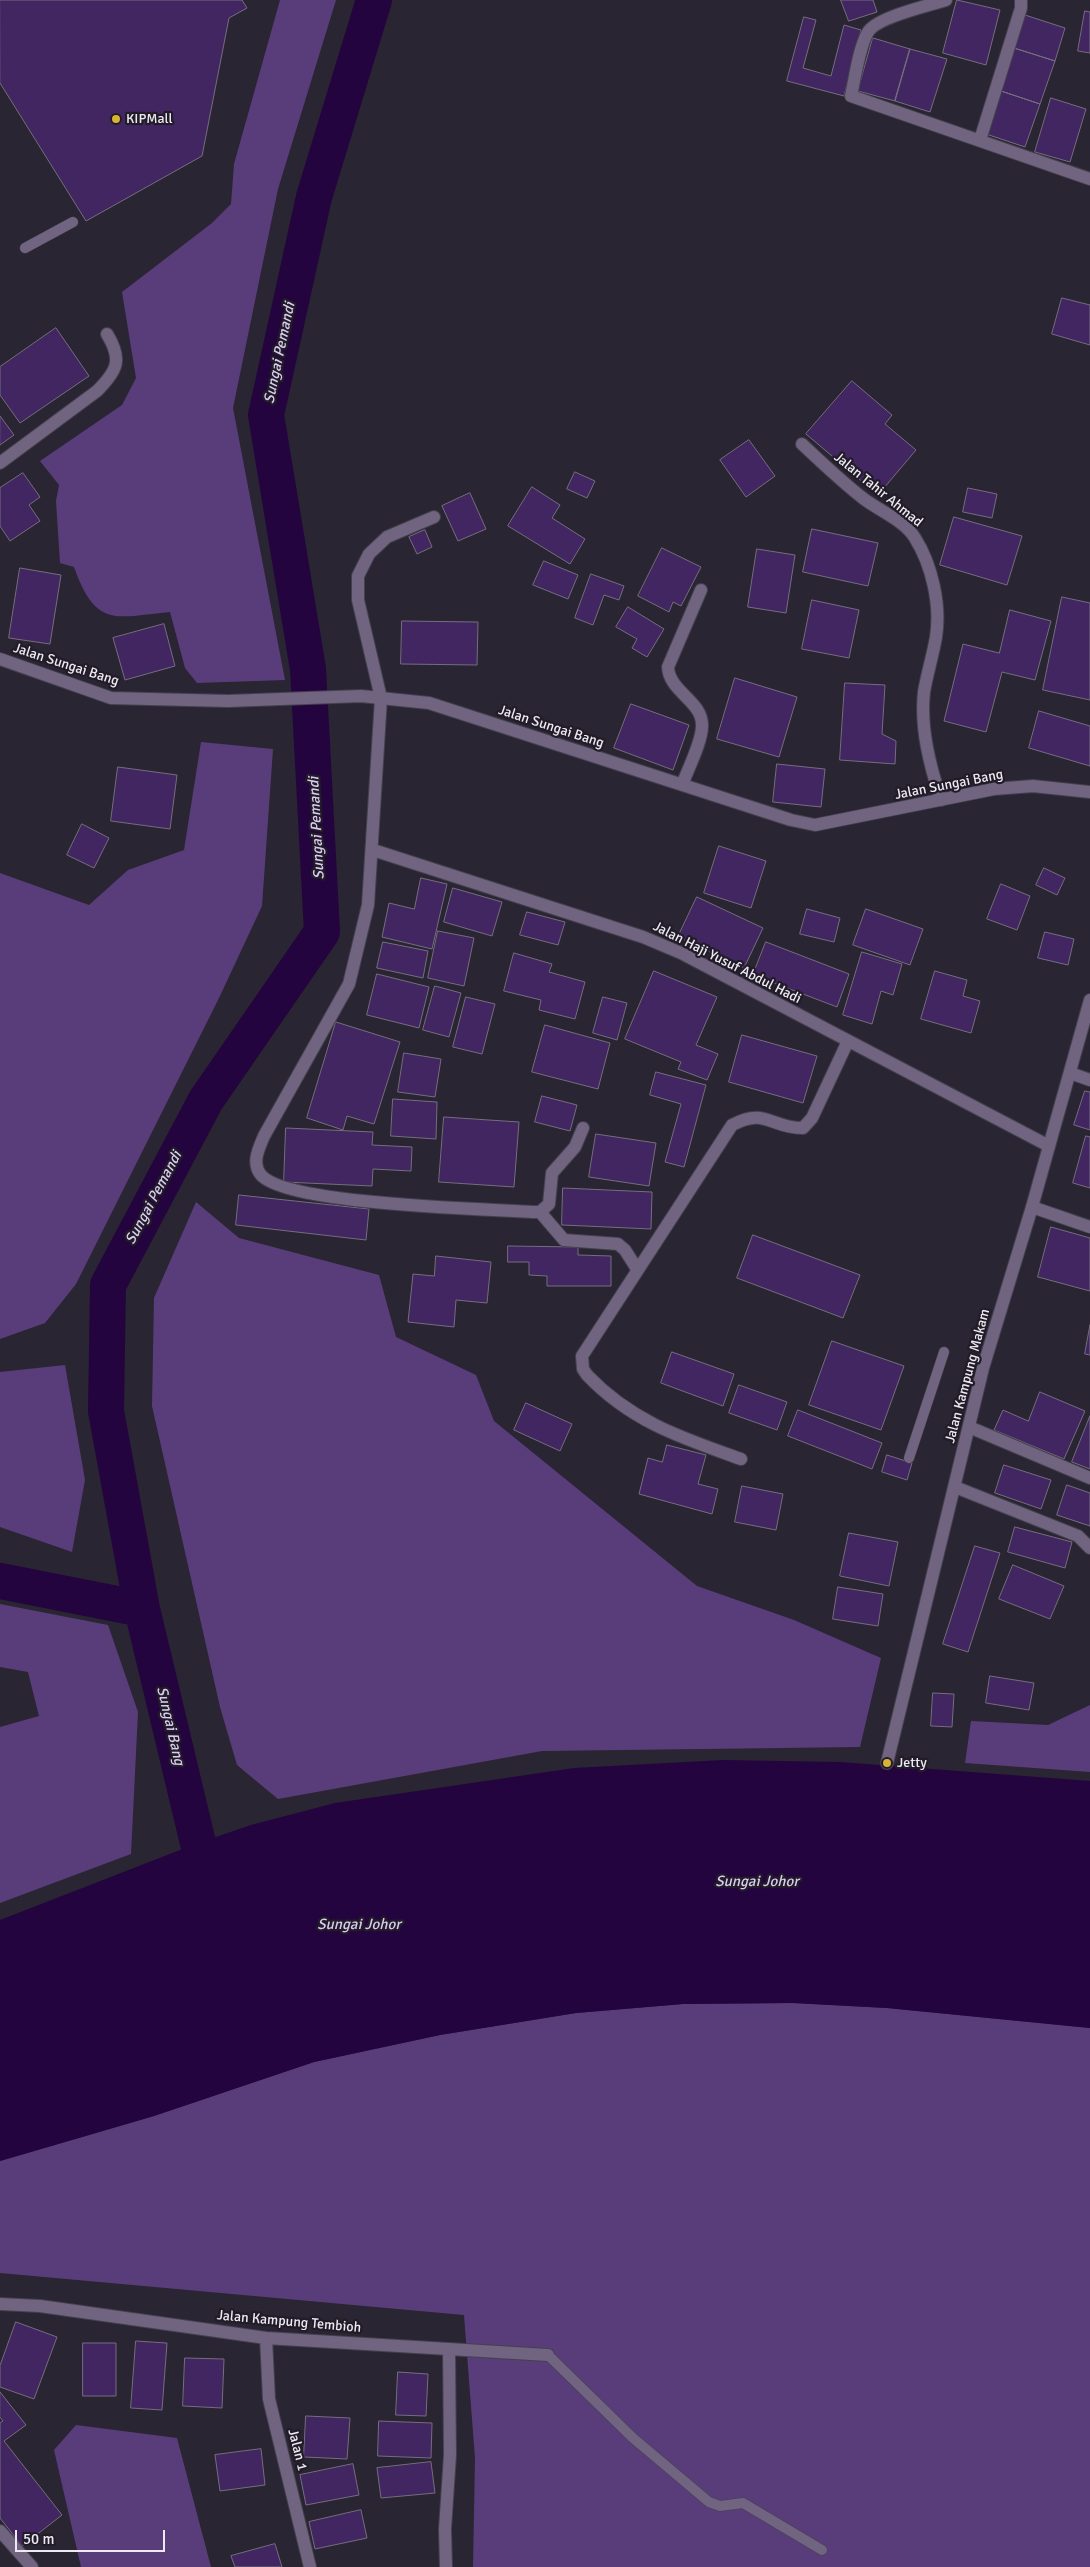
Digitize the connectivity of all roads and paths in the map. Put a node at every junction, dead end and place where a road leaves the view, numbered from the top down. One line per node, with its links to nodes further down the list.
1 (946, 0): 3 (street)
2 (1021, 0): 3 (street)
3 (980, 140): 4 (street)
4 (1090, 179)
5 (73, 222): 6 (lane)
6 (25, 248)
7 (107, 334): 9 (street)
8 (802, 444): 16 (street, Jalan Tahir Ahmad)
9 (0, 462)
10 (434, 517): 13 (street)
11 (701, 590): 14 (street)
12 (0, 659): 13 (street, Jalan Sungai Bang)
13 (381, 698): 14 (street, Jalan Sungai Bang); 17 (street)
14 (682, 785): 16 (street, Jalan Sungai Bang)
15 (1090, 792): 16 (street, Jalan Sungai Bang)
16 (941, 800)
17 (373, 850): 19 (street, Jalan Haji Yusuf Abdul Hadi); 25 (street)
18 (1090, 1000): 20 (street, Jalan Kampung Makam)
19 (848, 1041): 23 (street, Jalan Haji Yusuf Abdul Hadi); 27 (street)
20 (1070, 1073): 21 (street); 23 (street, Jalan Kampung Makam)
21 (1090, 1080)
22 (583, 1128): 25 (street)
23 (1049, 1146): 24 (street, Jalan Kampung Makam)
24 (1032, 1207): 26 (street); 29 (street, Jalan Kampung Makam)
25 (540, 1212): 27 (street)
26 (1090, 1227)
27 (637, 1269): 31 (street)
28 (944, 1352): 30 (lane)
29 (970, 1427): 32 (street); 33 (street, Jalan Kampung Makam)
30 (909, 1458)
31 (741, 1459)
32 (1090, 1478)
33 (956, 1487): 34 (street); 35 (street, Jalan Kampung Makam)
34 (1090, 1548)
35 (887, 1763)
36 (0, 2304): 37 (street, Jalan Kampung Tembioh)
37 (266, 2338): 38 (street, Jalan Kampung Tembioh); 43 (street, Jalan 1)
38 (449, 2349): 39 (street, Jalan Kampung Tembioh); 44 (street)
39 (548, 2354): 41 (lane)
40 (0, 2531): 42 (street)
41 (822, 2550)
42 (32, 2567)
43 (310, 2567)
44 (446, 2567)

